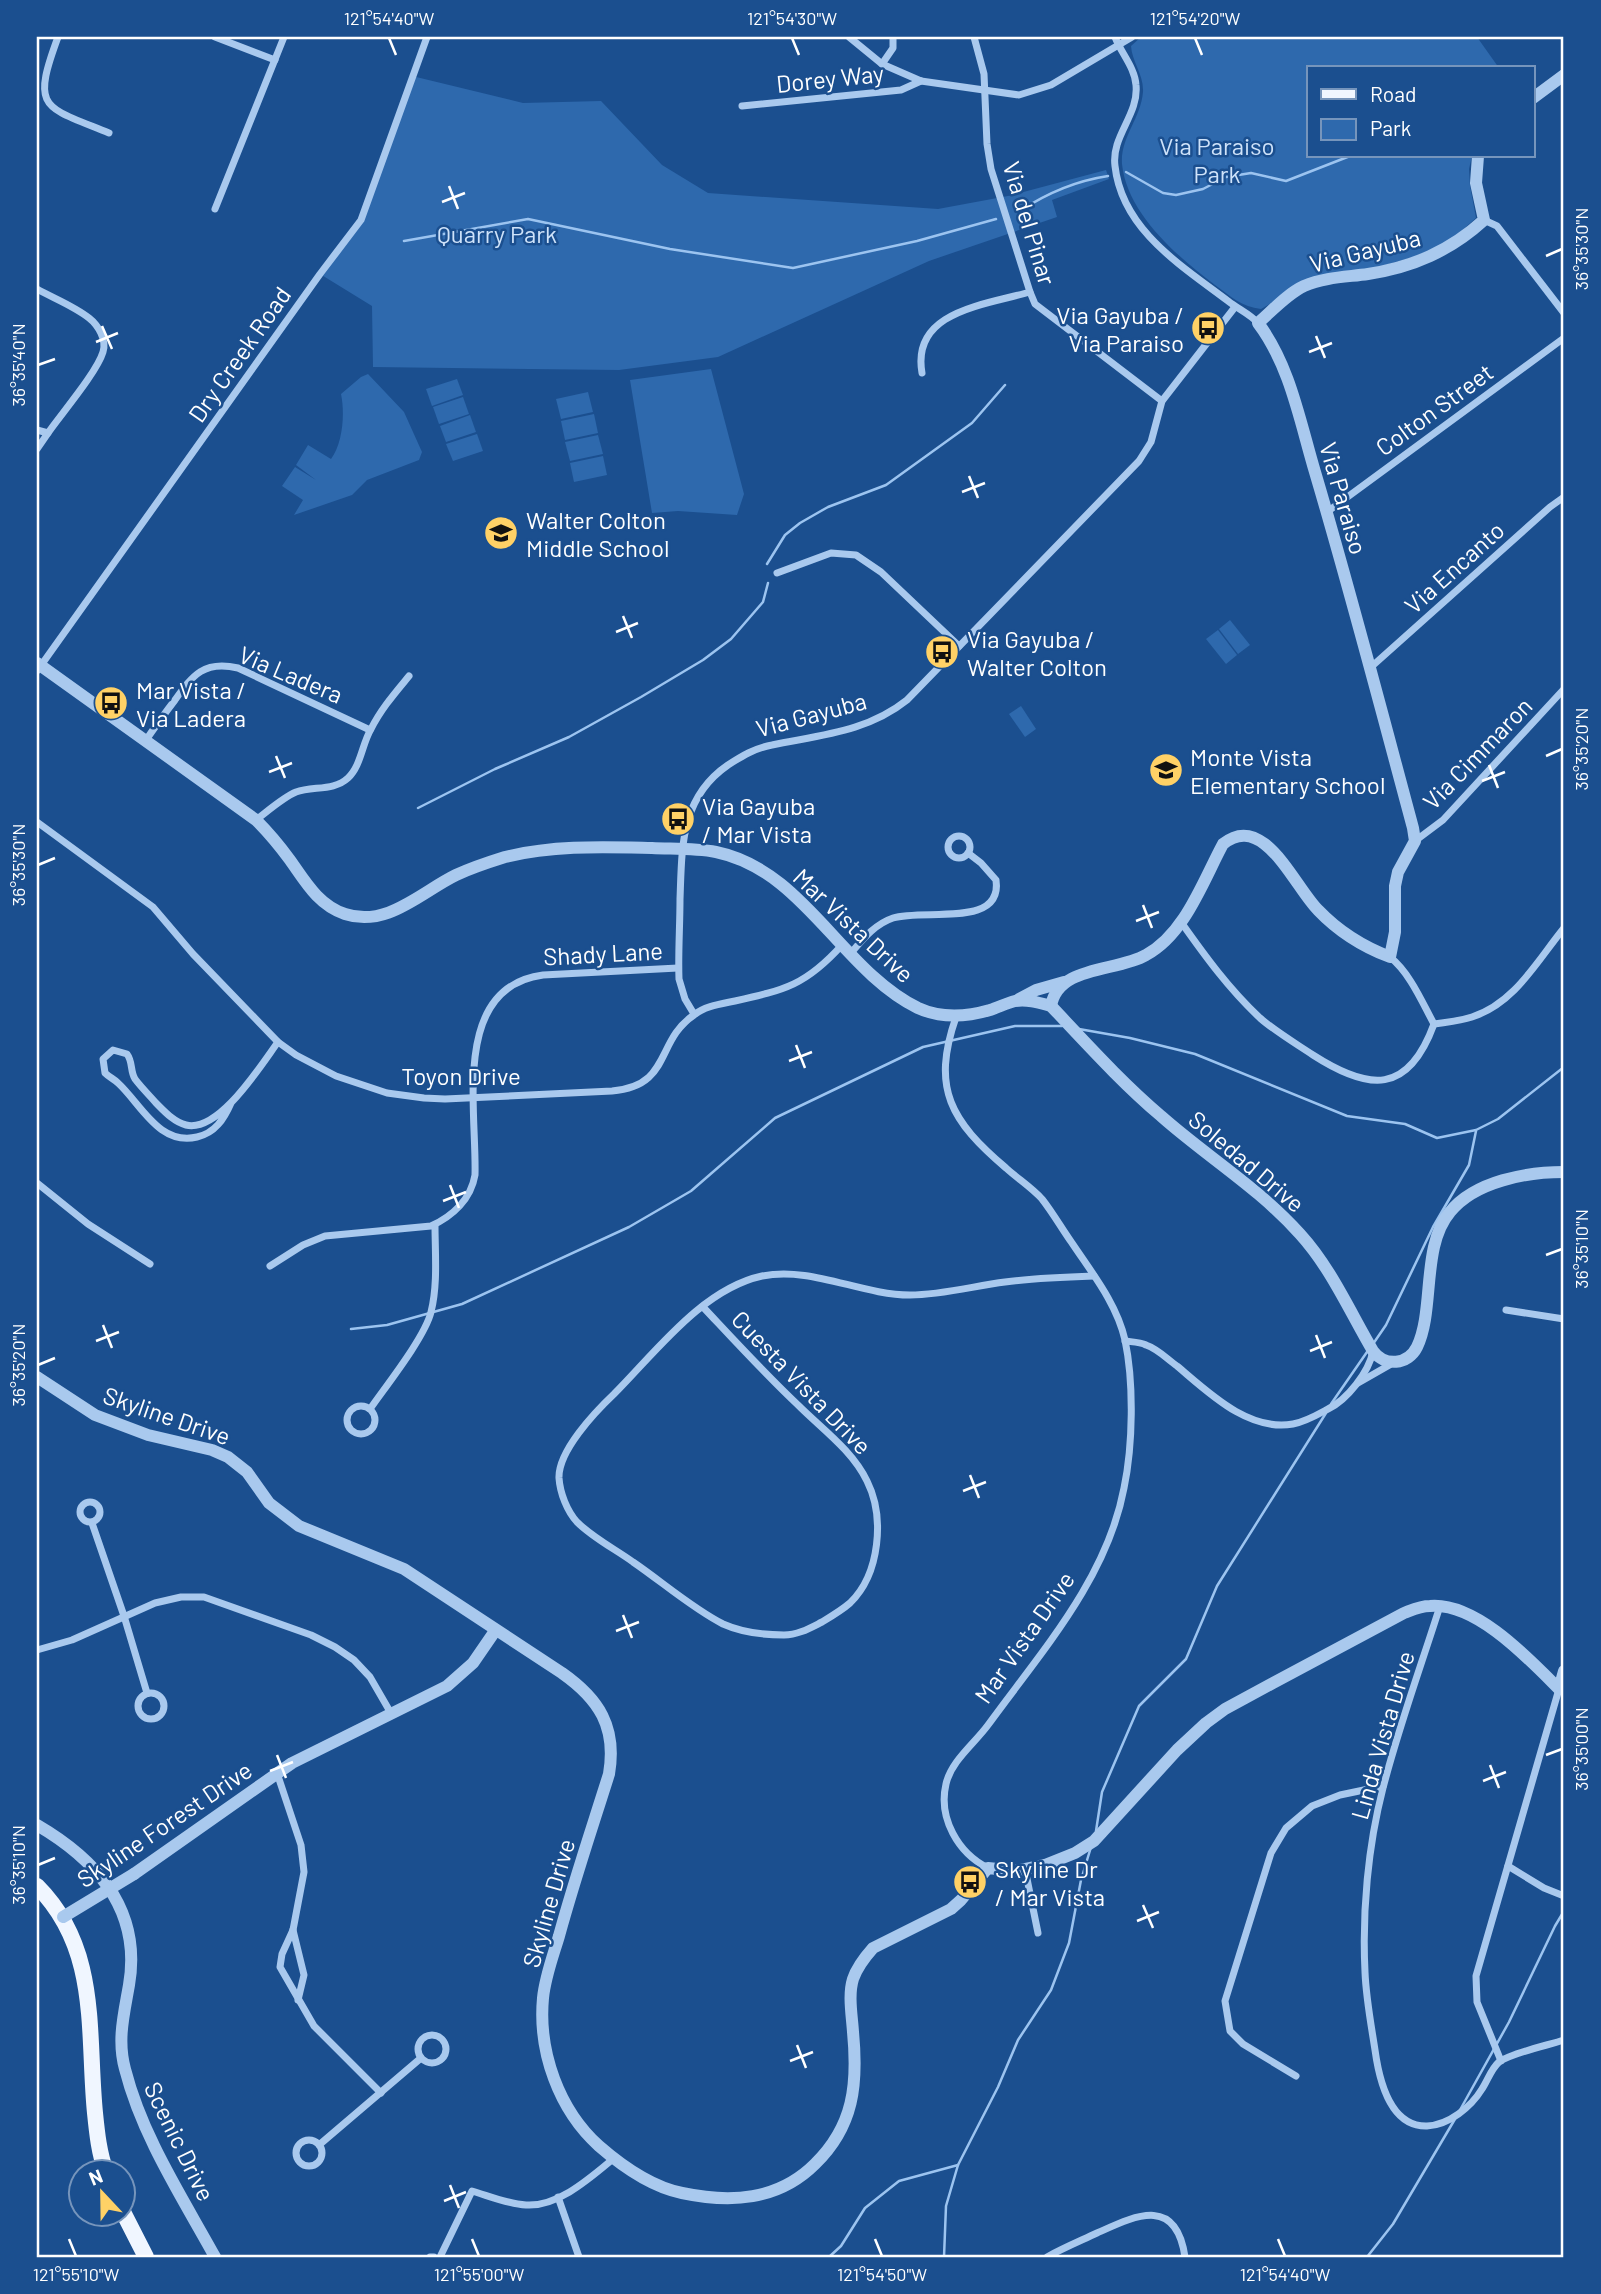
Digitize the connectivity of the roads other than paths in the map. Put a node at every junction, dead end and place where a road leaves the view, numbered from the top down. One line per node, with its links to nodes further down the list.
1 (58, 37): 18 (street)
2 (215, 37): 11 (street)
3 (285, 37): 11 (street)
4 (427, 37): 37 (street, Dry Creek Road)
5 (849, 37): 12 (street)
6 (893, 37): 12 (street)
7 (974, 37): 15 (street, Via del Pinar)
8 (1115, 37): 10 (street, Via Paraiso)
9 (1132, 37): 10 (street)
10 (1118, 46): 15 (street); 24 (street, Via Paraiso)
11 (275, 60): 20 (street)
12 (882, 64): 14 (street)
13 (1564, 75): 16 (street)
14 (921, 81): 15 (street); 17 (street, Dorey Way)
15 (984, 92): 23 (street, Via del Pinar)
16 (1534, 97)
17 (742, 106)
18 (108, 134)
19 (1478, 158): 21 (street)
20 (215, 209)
21 (1484, 220): 25 (street); 26 (street, Via Gayuba)
22 (37, 289): 31 (street)
23 (1030, 292): 28 (street); 29 (street, Via del Pinar)
24 (1235, 307): 26 (street, Via Paraiso); 29 (street, Via Gayuba)
25 (1564, 313)
26 (1258, 323): 34 (street, Via Paraiso)
27 (1564, 338): 34 (street, Colton Street)
28 (922, 373)
29 (1162, 401): 36 (street, Via Gayuba)
30 (37, 430): 31 (street)
31 (48, 433): 32 (street)
32 (37, 449)
33 (1564, 497): 38 (street, Via Encanto)
34 (1327, 512): 38 (street, Via Paraiso)
35 (777, 573): 36 (street)
36 (958, 646): 46 (street, Via Gayuba)
37 (38, 666): 42 (street, Mar Vista Drive)
38 (1370, 668): 45 (street, Via Paraiso)
39 (410, 676): 41 (street)
40 (1564, 689): 45 (street, Via Cimmaron)
41 (370, 730): 42 (street, Via Ladera); 43 (street)
42 (146, 740): 43 (street, Mar Vista Drive)
43 (256, 820): 46 (street, Mar Vista Drive)
44 (37, 821): 59 (street, Toyon Drive)
45 (1415, 841): 51 (street)
46 (682, 849): 50 (street, Mar Vista Drive); 52 (street, Via Gayuba)
47 (968, 853): 50 (street)
48 (1181, 922): 51 (street); 53 (street); 58 (street)
49 (1564, 928): 58 (street)
50 (847, 948): 56 (street); 57 (street, Mar Vista Drive)
51 (1390, 957): 58 (street)
52 (678, 968): 56 (street, Via Gayuba); 60 (street, Shady Lane)
53 (1068, 981): 54 (street); 55 (street)
54 (1015, 1001): 55 (street); 57 (street)
55 (1051, 1006): 72 (street, Soledad Drive)
56 (694, 1014): 60 (street, Toyon Drive)
57 (956, 1017): 67 (street, Mar Vista Drive)
58 (1434, 1024)
59 (278, 1042): 60 (street, Toyon Drive); 61 (street)
60 (474, 1098): 64 (street, Shady Lane)
61 (231, 1103): 61 (street)
62 (1564, 1172): 73 (street)
63 (37, 1184): 65 (street)
64 (435, 1225): 66 (street); 76 (street)
65 (150, 1264)
66 (270, 1266)
67 (1094, 1276): 68 (street, Cuesta Vista Drive); 71 (street, Mar Vista Drive)
68 (703, 1307): 68 (street, Cuesta Vista Drive)
69 (1506, 1310): 70 (street)
70 (1564, 1320)
71 (1125, 1341): 75 (street); 90 (street, Mar Vista Drive)
72 (1373, 1352): 73 (street); 75 (street)
73 (1395, 1362): 75 (street)
74 (37, 1377): 80 (street, Skyline Drive)
75 (1354, 1385)
76 (370, 1409): 76 (street)
77 (92, 1522): 79 (street)
78 (1440, 1606): 83 (street); 87 (street, Linda Vista Drive); 91 (street)
79 (124, 1616): 81 (street); 84 (street); 85 (street)
80 (495, 1631): 85 (street, Skyline Forest Drive); 105 (street, Skyline Drive)
81 (37, 1650)
82 (1564, 1671): 83 (street)
83 (1562, 1692): 89 (street)
84 (147, 1693)
85 (392, 1715): 86 (street, Skyline Forest Drive)
86 (277, 1773): 94 (street, Skyline Forest Drive, bridge); 95 (street)
87 (1383, 1786): 100 (street, Linda Vista Drive); 101 (street)
88 (37, 1825): 109 (street, Scenic Drive)
89 (1508, 1867): 93 (street); 100 (street)
90 (988, 1868): 91 (street); 105 (street, Skyline Drive)
91 (1026, 1869): 96 (street)
92 (37, 1886): 94 (main road)
93 (1564, 1896)
94 (63, 1917): 104 (main road)
95 (293, 1930): 97 (street); 97 (street)
96 (1038, 1933)
97 (298, 2001): 102 (street)
98 (1564, 2040): 100 (street)
99 (421, 2058): 102 (street)
100 (1501, 2061)
101 (1296, 2076)
102 (381, 2094): 103 (street)
103 (319, 2145)
104 (102, 2158)
105 (613, 2159): 106 (street)
106 (558, 2197): 110 (street); 111 (street)
107 (131, 2228): 108 (main road)
108 (146, 2257)
109 (215, 2257)
110 (440, 2257)
111 (579, 2257)
112 (1047, 2257): 113 (street)
113 (1185, 2257)

